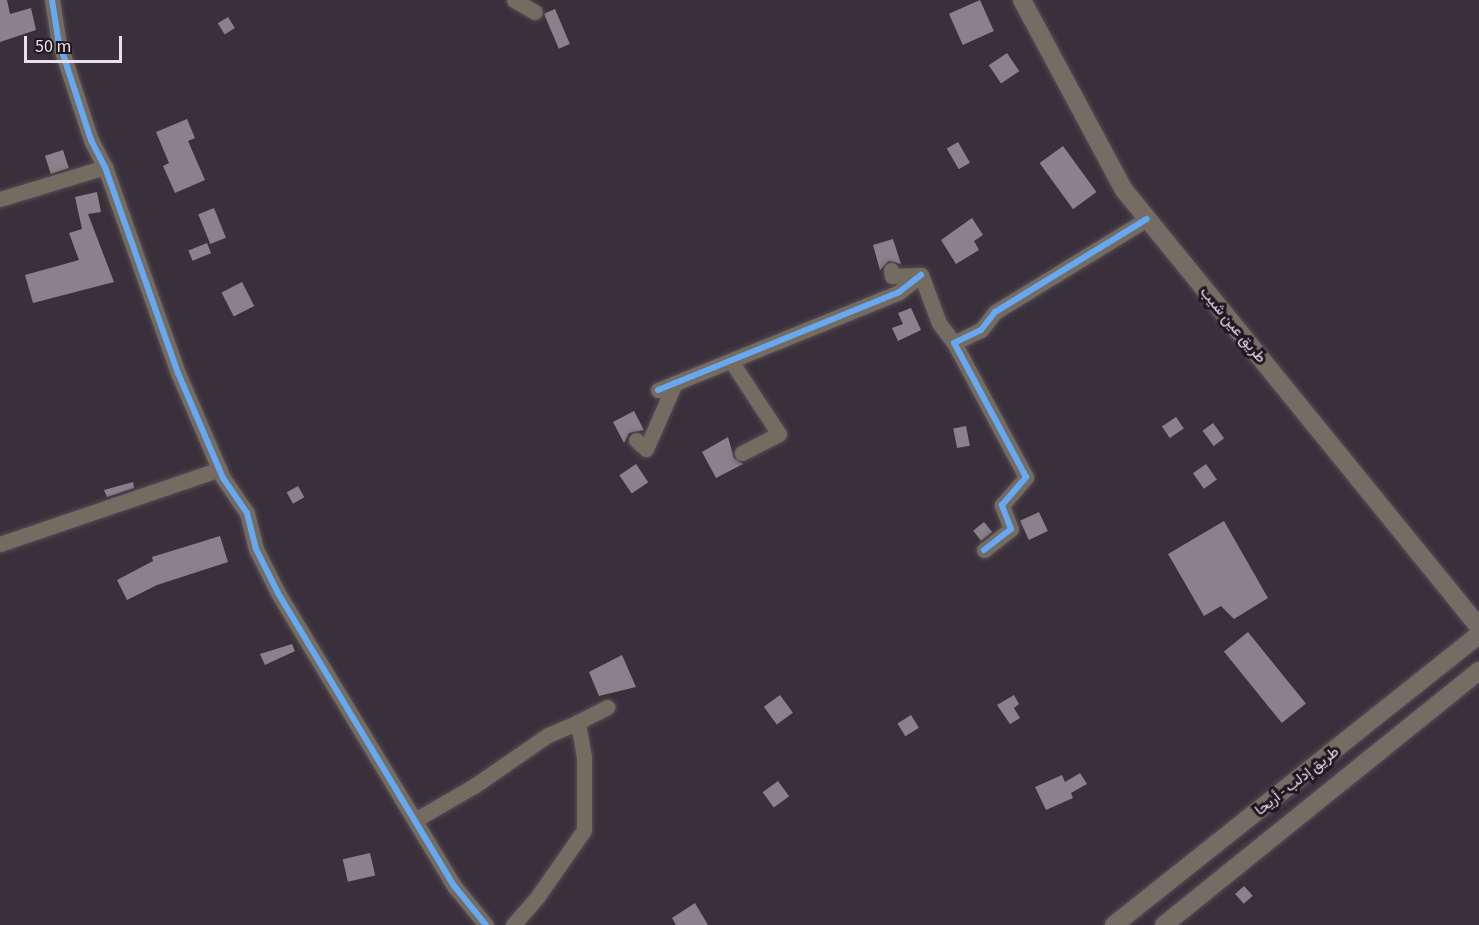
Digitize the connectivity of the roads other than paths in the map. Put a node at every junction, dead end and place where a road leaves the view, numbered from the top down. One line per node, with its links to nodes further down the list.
1 (52, 0): 5 (street)
2 (514, 0): 4 (street)
3 (1022, 0): 7 (main road, طريق عين شيب)
4 (535, 12)
5 (105, 167): 6 (street); 16 (street)
6 (0, 199)
7 (1147, 219): 10 (street); 19 (main road, طريق عين شيب)
8 (891, 270): 9 (street)
9 (921, 275): 10 (street); 11 (street)
10 (954, 343): 18 (street)
11 (731, 361): 12 (street); 15 (street)
12 (675, 383): 13 (street); 14 (street)
13 (658, 390)
14 (636, 440)
15 (742, 453)
16 (220, 469): 17 (street); 26 (street)
17 (0, 544)
18 (984, 550)
19 (1479, 627)
20 (1479, 635): 23 (main road, طريق إدلب - أريحا)
21 (1478, 673): 25 (main road, طريق إدلب - أريحا)
22 (607, 707): 24 (street)
23 (1384, 712): 25 (main road); 29 (main road, طريق إدلب - أريحا)
24 (578, 722): 26 (street); 28 (street)
25 (1399, 733): 30 (main road, طريق إدلب - أريحا)
26 (415, 820): 27 (street)
27 (486, 925)
28 (513, 925)
29 (1114, 925)
30 (1164, 925)

